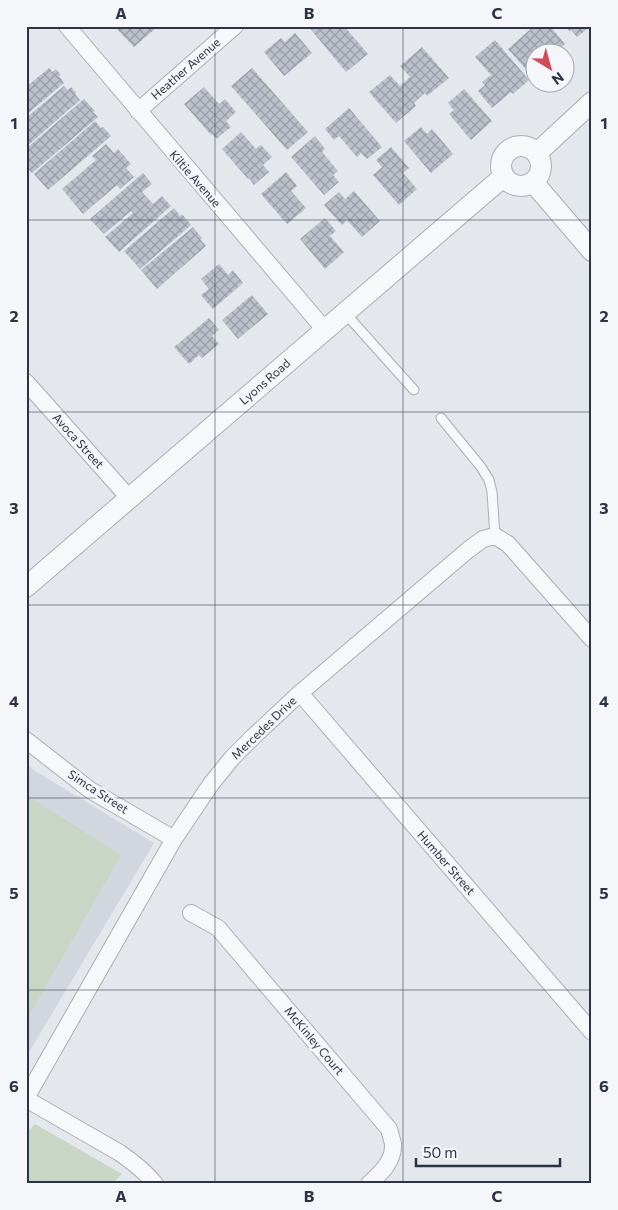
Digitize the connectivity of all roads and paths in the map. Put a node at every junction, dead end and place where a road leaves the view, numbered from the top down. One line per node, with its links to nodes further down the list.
1 (67, 26): 4 (street, Kiltie Avenue)
2 (235, 26): 4 (street, Heather Avenue)
3 (592, 102): 5 (street)
4 (138, 111): 10 (street, Kiltie Avenue)
5 (537, 153): 6 (street); 7 (street)
6 (503, 177): 7 (street); 9 (street, Lyons Road)
7 (533, 182): 8 (street)
8 (592, 251)
9 (345, 312): 10 (street, Lyons Road); 12 (lane)
10 (325, 330): 14 (street, Lyons Road)
11 (26, 382): 14 (street, Avoca Street)
12 (414, 390)
13 (440, 418): 15 (lane)
14 (130, 499): 16 (street, Lyons Road)
15 (495, 536): 17 (street); 18 (street, Mercedes Drive)
16 (26, 587)
17 (591, 637)
18 (300, 693): 20 (street, Mercedes Drive); 22 (street, Humber Street)
19 (26, 740): 20 (street, Simca Street)
20 (174, 839): 23 (street, Mercedes Drive)
21 (191, 913): 25 (street, McKinley Court)
22 (592, 1032)
23 (26, 1099): 24 (street)
24 (147, 1181)
25 (370, 1184)

